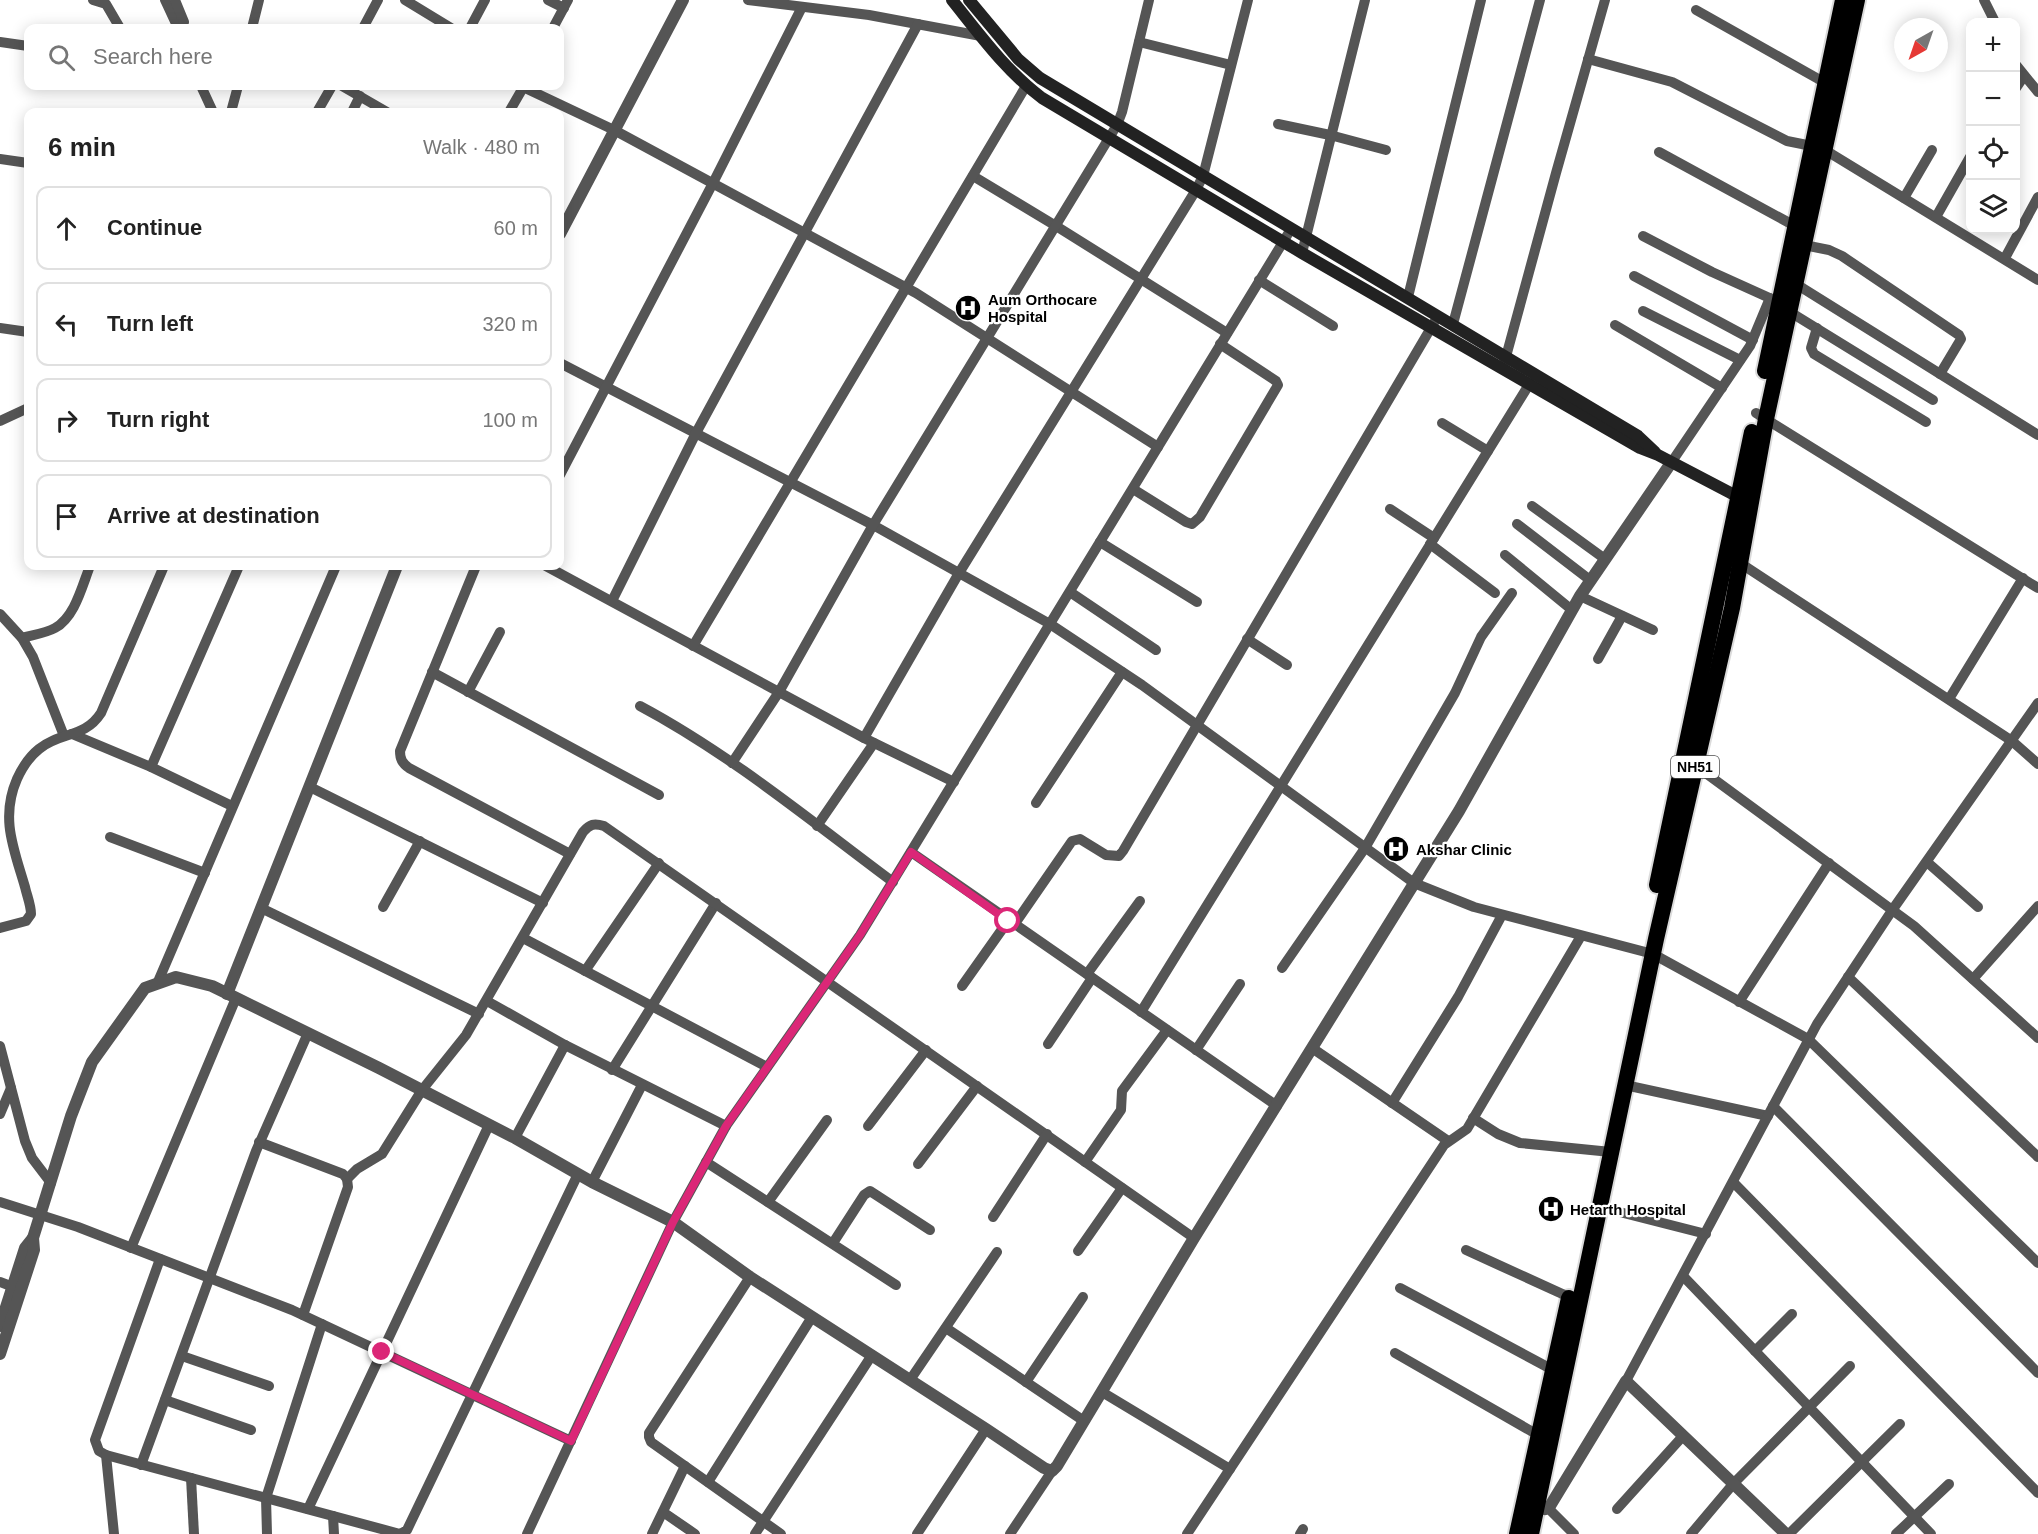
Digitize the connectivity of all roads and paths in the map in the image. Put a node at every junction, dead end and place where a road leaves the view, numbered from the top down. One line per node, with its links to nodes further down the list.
1 (93, 0): 27 (street)
2 (165, 0): 28 (street)
3 (175, 0): 29 (street)
4 (259, 0): 30 (street)
5 (378, 0): 31 (street)
6 (405, 0): 32 (street)
7 (485, 0): 33 (street)
8 (548, 0): 22 (street)
9 (683, 0): 63 (street)
10 (952, 0): 36 (main road)
11 (969, 0): 62 (main road)
12 (1149, 0): 38 (street)
13 (1248, 0): 41 (street)
14 (1365, 0): 64 (street)
15 (1481, 0): 97 (street)
16 (1540, 0): 101 (street)
17 (1605, 0): 40 (street)
18 (1843, 0): 45 (highway, NH51)
19 (1857, 0): 45 (highway, NH51)
20 (1984, 0): 26 (street)
21 (756, 1): 24 (street)
22 (566, 4): 34 (street)
23 (838, 5): 24 (street); 35 (street)
24 (802, 6): 75 (street)
25 (1696, 10): 45 (street)
26 (1993, 18)
27 (118, 24)
28 (180, 24)
29 (181, 24)
30 (253, 24)
31 (365, 24)
32 (444, 24)
33 (472, 24)
34 (555, 24)
35 (918, 24): 36 (street); 84 (street)
36 (981, 36): 46 (main road)
37 (0, 42): 39 (street)
38 (1139, 42): 41 (street); 62 (street)
39 (24, 45)
40 (1588, 59): 66 (street); 112 (street)
41 (1231, 65): 74 (street)
42 (2020, 70): 43 (street)
43 (2024, 76): 44 (street); 53 (street)
44 (2020, 82)
45 (1832, 85): 66 (highway, NH51)
46 (1026, 86): 65 (main road); 73 (street)
47 (203, 90): 55 (street)
48 (237, 90): 56 (street)
49 (330, 90): 57 (street)
50 (349, 90): 54 (street)
51 (521, 90): 60 (street)
52 (531, 90): 63 (street)
53 (2038, 92)
54 (360, 96): 58 (street); 59 (street)
55 (211, 108)
56 (232, 108)
57 (319, 108)
58 (354, 108)
59 (380, 108)
60 (511, 108)
61 (1278, 124): 64 (street)
62 (1117, 125): 65 (street); 74 (main road)
63 (614, 130): 75 (street); 81 (street)
64 (1330, 135): 67 (street); 86 (street)
65 (1109, 139): 76 (main road); 80 (street)
66 (1818, 148): 78 (street); 82 (highway, NH51); 88 (highway, NH51)
67 (1386, 150)
68 (1932, 150): 78 (street)
69 (1659, 152): 82 (street)
70 (0, 159): 71 (street)
71 (24, 162)
72 (1966, 166): 79 (street)
73 (973, 176): 80 (street); 96 (street)
74 (1203, 176): 76 (street); 83 (main road)
75 (713, 183): 84 (street); 116 (street)
76 (1196, 190): 87 (main road); 92 (street)
77 (2038, 197): 90 (street)
78 (1904, 198): 79 (street)
79 (1936, 217): 90 (street)
80 (1056, 225): 92 (street); 108 (street)
81 (564, 226)
82 (1795, 226): 98 (highway, NH51)
83 (1291, 228): 86 (main road); 87 (street)
84 (805, 233): 96 (street); 125 (street)
85 (1643, 236): 98 (street)
86 (1306, 238): 89 (street); 97 (main road)
87 (1283, 241): 89 (main road); 93 (street)
88 (1804, 245): 95 (highway, NH51); 114 (street)
89 (1302, 253): 100 (main road)
90 (2005, 258): 94 (street)
91 (1634, 276): 109 (street)
92 (1141, 279): 107 (street); 118 (street)
93 (1259, 280): 103 (street); 107 (street)
94 (2038, 280)
95 (1796, 284): 98 (highway, NH51); 114 (street)
96 (905, 288): 108 (street); 132 (street)
97 (1408, 297): 100 (main road)
98 (1783, 305): 105 (street); 109 (street); 121 (highway, NH51)
99 (1643, 311): 111 (street)
100 (1435, 321): 101 (main road); 112 (main road); 168 (street)
101 (1453, 324): 112 (main road)
102 (1615, 325): 117 (street)
103 (1334, 326)
104 (0, 328): 106 (street)
105 (1817, 328): 119 (street); 123 (street)
106 (24, 331)
107 (1227, 333): 110 (street)
108 (986, 338): 118 (street); 138 (street)
109 (1753, 340): 111 (street)
110 (1220, 344): 127 (street); 133 (street)
111 (1740, 360): 117 (street)
112 (1505, 362): 115 (main road); 129 (main road)
113 (564, 365): 116 (street)
114 (1940, 374): 126 (street)
115 (1530, 383): 128 (street); 129 (main road)
116 (607, 388): 125 (street); 131 (street)
117 (1722, 388): 130 (street)
118 (1071, 392): 127 (street); 151 (street)
119 (1933, 399)
120 (24, 410): 122 (street)
121 (1761, 416): 134 (highway, NH51); 152 (street)
122 (0, 421)
123 (1926, 422)
124 (1442, 423): 128 (street)
125 (696, 433): 132 (street); 159 (street)
126 (2038, 435)
127 (1158, 447): 133 (street)
128 (1488, 451): 139 (street)
129 (1658, 455): 130 (main road)
130 (1671, 463): 134 (main road); 142 (street)
131 (564, 468)
132 (789, 482): 138 (street); 169 (street)
133 (1133, 489): 140 (street)
134 (1744, 500): 143 (highway, NH51); 219 (highway, NH51)
135 (1532, 506): 142 (street)
136 (1390, 509): 139 (street)
137 (1517, 524): 153 (street)
138 (873, 525): 151 (street); 176 (street)
139 (1432, 541): 156 (street); 190 (street)
140 (1100, 542): 155 (street); 160 (street)
141 (1505, 555): 161 (street)
142 (1605, 559): 153 (street)
143 (1740, 563): 177 (street); 186 (highway, NH51)
144 (88, 570): 167 (street)
145 (162, 570): 181 (street)
146 (237, 570): 187 (street)
147 (334, 570): 193 (street)
148 (395, 570): 189 (street)
149 (474, 570): 173 (street)
150 (554, 570): 159 (street)
151 (959, 573): 164 (street); 182 (street)
152 (2023, 578): 154 (street); 177 (street)
153 (1590, 580): 158 (street)
154 (2038, 588)
155 (1070, 592): 164 (street); 170 (street)
156 (1495, 593)
157 (1512, 594): 197 (street)
158 (1580, 596): 161 (street); 163 (street)
159 (612, 601): 169 (street)
160 (1197, 602)
161 (1572, 610): 205 (street)
162 (0, 614): 167 (street)
163 (1622, 616): 165 (street); 171 (street)
164 (1050, 624): 174 (street); 188 (street)
165 (1653, 630)
166 (500, 632): 175 (street)
167 (22, 638): 181 (street)
168 (1247, 639): 172 (street); 180 (street)
169 (693, 645): 176 (street)
170 (1156, 650)
171 (1598, 659)
172 (1287, 665)
173 (432, 672): 175 (street); 199 (street)
174 (1122, 672): 180 (street); 192 (street)
175 (468, 692): 191 (street)
176 (779, 692): 182 (street); 184 (street)
177 (1949, 699): 183 (street)
178 (2038, 703): 183 (street)
179 (640, 706): 184 (street)
180 (1196, 726): 190 (street); 215 (street)
181 (68, 735): 187 (street); 216 (street)
182 (869, 740): 188 (street); 194 (street)
183 (2012, 741): 185 (street); 200 (street)
184 (732, 763): 194 (street)
185 (2038, 764)
186 (1696, 766): 202 (street); 219 (highway, NH51)
187 (151, 767): 193 (street)
188 (954, 782): 198 (street)
189 (310, 786): 196 (street); 211 (street)
190 (1280, 786): 197 (street); 233 (street)
191 (659, 795)
192 (1036, 803)
193 (232, 806): 203 (street)
194 (817, 826): 204 (street)
195 (110, 837): 203 (street)
196 (420, 841): 207 (street); 212 (street)
197 (1365, 848): 205 (street); 220 (street)
198 (911, 852): 204 (street); 215 (street)
199 (570, 854): 201 (street); 207 (street)
200 (1927, 862): 210 (street); 213 (street)
201 (659, 863): 208 (street); 221 (street)
202 (1829, 863): 213 (street); 231 (street)
203 (205, 873): 226 (street)
204 (893, 882): 225 (street)
205 (1414, 883): 214 (street); 242 (street)
206 (1140, 901): 222 (street)
207 (543, 903): 218 (street)
208 (716, 903): 225 (street); 232 (street)
209 (2038, 906): 224 (street)
210 (1978, 907)
211 (261, 908): 229 (street); 234 (street)
212 (382, 908)
213 (1893, 909): 223 (street); 224 (street)
214 (1502, 915): 217 (street); 252 (street)
215 (1011, 923): 222 (street); 228 (street)
216 (0, 928)
217 (1581, 936): 219 (street); 257 (street)
218 (523, 938): 221 (street); 230 (street)
219 (1648, 953): 231 (street); 248 (highway, NH51); 266 (highway, NH51)
220 (1282, 969)
221 (585, 971): 232 (street)
222 (1090, 976): 233 (street); 239 (street)
223 (1848, 977): 238 (street); 267 (street)
224 (1973, 979): 237 (street)
225 (828, 981): 243 (street); 245 (street)
226 (157, 984): 229 (street); 275 (street)
227 (1240, 984): 244 (street)
228 (962, 986)
229 (232, 996): 236 (street); 287 (street)
230 (487, 1000): 234 (street); 240 (street)
231 (1739, 1002): 238 (street)
232 (652, 1007): 245 (street); 246 (street)
233 (1142, 1012): 235 (street)
234 (479, 1014): 251 (street)
235 (1167, 1030): 244 (street); 269 (street)
236 (308, 1033): 251 (street); 265 (street)
237 (2038, 1038)
238 (1808, 1039): 254 (street); 292 (street)
239 (1048, 1044)
240 (565, 1045): 246 (street); 263 (street)
241 (0, 1046): 250 (street)
242 (1312, 1048): 252 (street); 253 (street)
243 (927, 1050): 249 (street); 261 (street)
244 (1196, 1050): 253 (street)
245 (767, 1067): 260 (street)
246 (612, 1070): 247 (street)
247 (642, 1085): 260 (street); 273 (street)
248 (1625, 1085): 256 (street); 266 (highway, NH51)
249 (977, 1086): 262 (street); 270 (street)
250 (11, 1087): 255 (street); 275 (street)
251 (422, 1090): 259 (street); 272 (street)
252 (1392, 1103): 264 (street)
253 (1276, 1106): 285 (street)
254 (1773, 1106): 256 (street); 316 (street)
255 (0, 1114)
256 (1768, 1116): 274 (street)
257 (1473, 1118): 264 (street); 266 (street)
258 (827, 1120): 278 (street)
259 (489, 1125): 263 (street); 309 (street)
260 (726, 1126): 268 (street)
261 (868, 1126)
262 (1047, 1134): 269 (street); 281 (street)
263 (516, 1138): 271 (street)
264 (1448, 1141): 336 (street)
265 (259, 1142): 272 (street); 295 (street)
266 (1606, 1151): 279 (highway, NH51); 301 (highway, NH51)
267 (2038, 1157)
268 (706, 1162): 278 (street); 282 (street)
269 (1085, 1162): 276 (street)
270 (918, 1164)
271 (578, 1174): 273 (street); 322 (street)
272 (347, 1179): 303 (street)
273 (592, 1182): 282 (street)
274 (1733, 1182): 284 (street); 342 (street)
275 (51, 1183): 280 (street)
276 (1122, 1188): 285 (street); 289 (street)
277 (0, 1202): 280 (street)
278 (768, 1202): 286 (street)
279 (1600, 1207): 284 (street); 344 (highway, NH51)
280 (40, 1215): 287 (street); 298 (street)
281 (993, 1217)
282 (673, 1222): 294 (street); 331 (street)
283 (930, 1230): 286 (street)
284 (1706, 1234): 293 (street)
285 (1194, 1238): 321 (street)
286 (833, 1243): 297 (street)
287 (131, 1248): 291 (street)
288 (1466, 1250): 301 (street)
289 (1078, 1251)
290 (997, 1252): 307 (street)
291 (160, 1259): 295 (street); 332 (street)
292 (2038, 1263)
293 (1683, 1276): 308 (street); 318 (street)
294 (750, 1277): 304 (street); 335 (street)
295 (210, 1278): 303 (street); 313 (street)
296 (0, 1282): 298 (street)
297 (896, 1284)
298 (17, 1288): 306 (street); 310 (street)
299 (1400, 1288): 315 (street)
300 (1083, 1297): 319 (street)
301 (1569, 1297): 315 (highway, NH51)
302 (1792, 1314): 308 (street)
303 (303, 1315): 305 (street)
304 (812, 1317): 312 (street); 339 (street)
305 (322, 1324): 309 (street); 343 (street)
306 (0, 1326)
307 (946, 1328): 317 (street); 319 (street)
308 (1755, 1351): 324 (street)
309 (382, 1352): 322 (street); 345 (street)
310 (0, 1353)
311 (1395, 1353): 329 (street)
312 (872, 1355): 317 (street); 350 (street)
313 (182, 1356): 320 (street); 323 (street)
314 (1850, 1366): 324 (street)
315 (1553, 1370): 329 (highway, NH51)
316 (2038, 1372)
317 (910, 1380): 327 (street)
318 (1626, 1381): 330 (street); 344 (street)
319 (1026, 1382): 325 (street)
320 (269, 1386)
321 (1102, 1392): 325 (street); 336 (street)
322 (472, 1395): 331 (street); 348 (street)
323 (165, 1400): 328 (street); 334 (street)
324 (1808, 1407): 333 (street); 340 (street)
325 (1084, 1421): 337 (street)
326 (1900, 1424): 333 (street)
327 (986, 1429): 337 (street); 360 (street)
328 (251, 1430)
329 (1538, 1435): 363 (highway, NH51)
330 (1683, 1436): 340 (street); 346 (street)
331 (571, 1441): 355 (street)
332 (106, 1455): 334 (street); 351 (street)
333 (1861, 1462): 349 (street); 367 (street)
334 (141, 1465): 338 (street)
335 (685, 1466): 339 (street); 347 (street)
336 (1230, 1469): 362 (street)
337 (1052, 1471): 361 (street)
338 (191, 1478): 343 (street); 352 (street)
339 (708, 1482): 350 (street)
340 (1734, 1483): 366 (street); 367 (street)
341 (1949, 1484): 349 (street)
342 (2038, 1493)
343 (266, 1498): 345 (street); 353 (street)
344 (1543, 1506): 364 (highway, NH51); 365 (street)
345 (309, 1509): 348 (street)
346 (1617, 1509)
347 (663, 1512): 356 (street); 357 (street)
348 (333, 1516): 354 (street)
349 (1914, 1517): 368 (street); 369 (street)
350 (763, 1522): 358 (street); 359 (street)
351 (114, 1534)
352 (194, 1534)
353 (267, 1534)
354 (334, 1534)
355 (527, 1534)
356 (652, 1534)
357 (695, 1534)
358 (755, 1534)
359 (781, 1534)
360 (917, 1534)
361 (1010, 1534)
362 (1187, 1534)
363 (1517, 1534)
364 (1531, 1534)
365 (1574, 1534)
366 (1691, 1534)
367 (1788, 1534)
368 (1896, 1534)
369 (1931, 1534)

